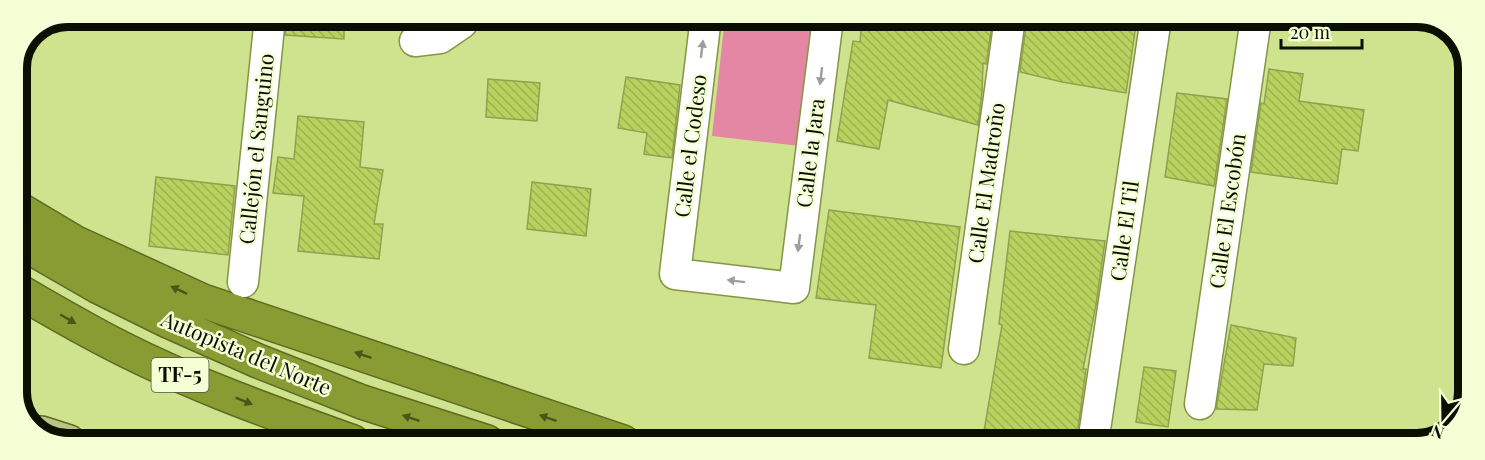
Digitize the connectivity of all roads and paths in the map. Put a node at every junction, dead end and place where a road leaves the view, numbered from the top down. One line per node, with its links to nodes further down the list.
1 (269, 27): 11 (street, Callejón el Sanguino)
2 (456, 27): 8 (street)
3 (705, 27): 12 (street, Calle el Codeso, one-way to 3)
4 (827, 27): 12 (street, Calle la Jara, one-way to 12)
5 (1009, 27): 15 (street, Calle El Madroño)
6 (1155, 27): 21 (street, Calle El Til)
7 (1255, 27): 16 (street, Calle El Escobón)
8 (415, 41)
9 (27, 214): 20 (highway, one-way to 9)
10 (27, 246): 19 (highway, Autopista del Norte / TF-5, one-way to 10)
11 (243, 282)
12 (794, 288)
13 (27, 296): 18 (highway, Autopista del Norte / TF-5, one-way to 18)
14 (27, 321): 17 (highway)
15 (964, 349)
16 (1200, 404)
17 (265, 433)
18 (327, 433)
19 (458, 433)
20 (596, 433)
21 (1094, 433)

